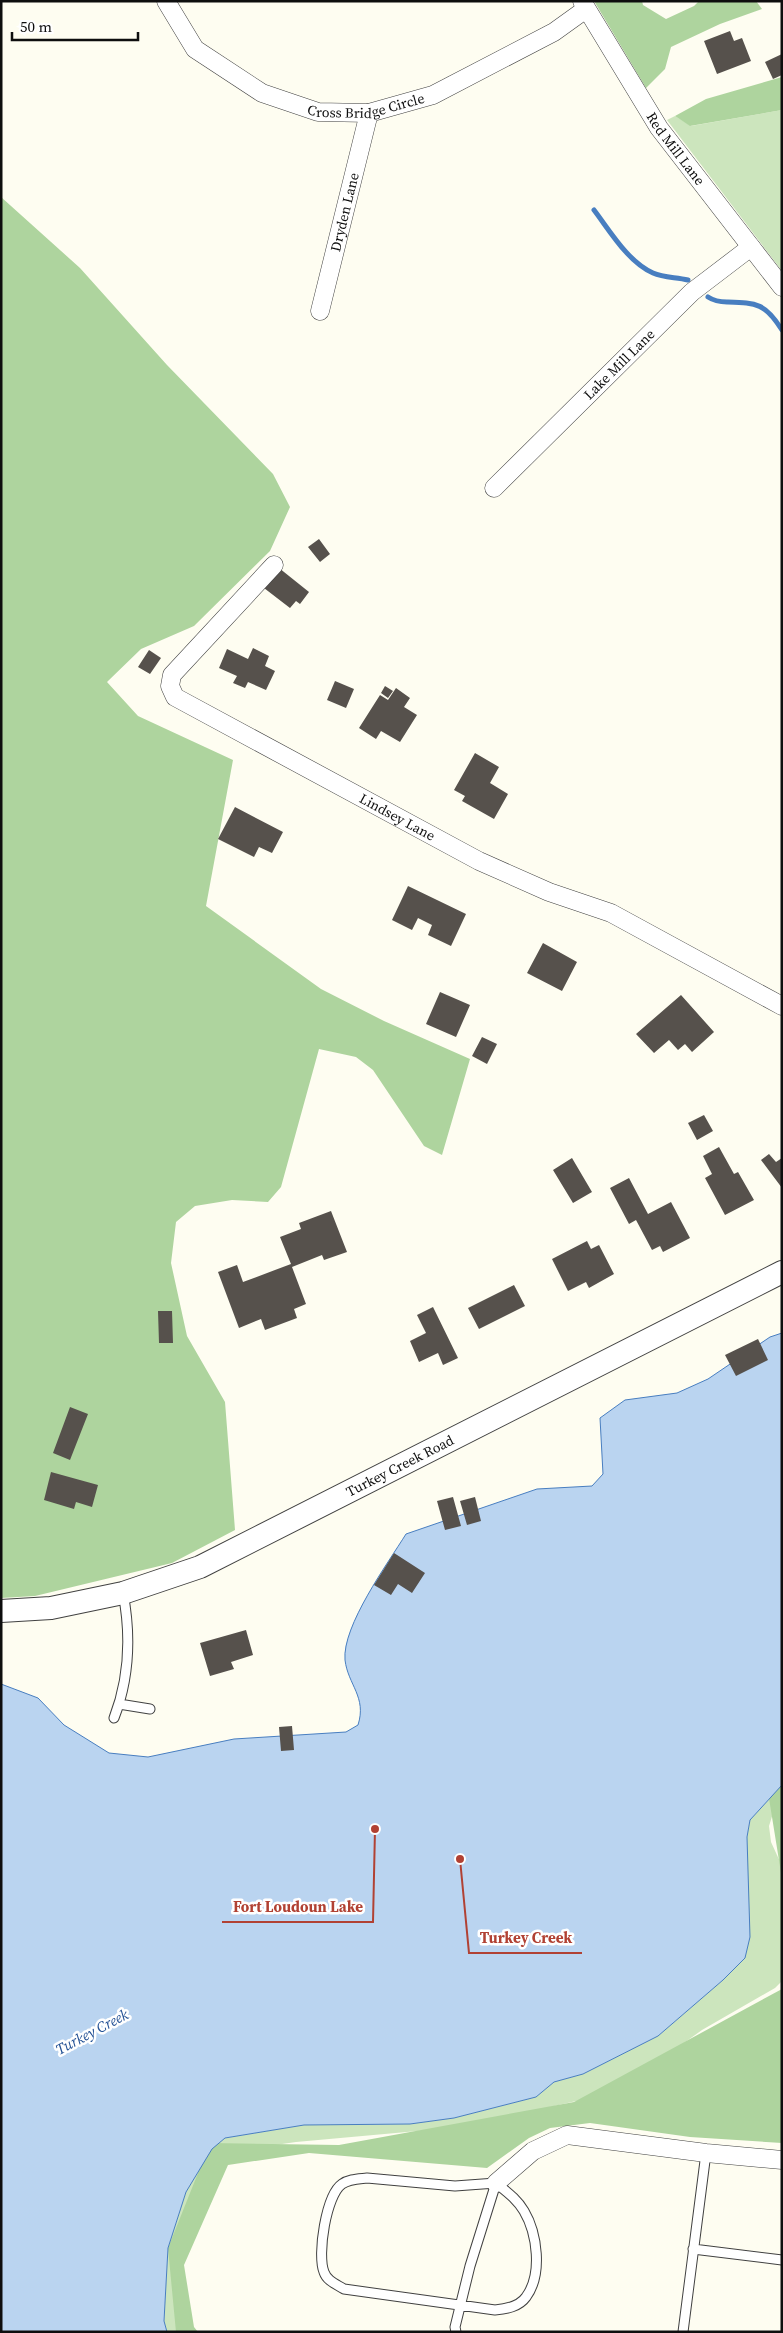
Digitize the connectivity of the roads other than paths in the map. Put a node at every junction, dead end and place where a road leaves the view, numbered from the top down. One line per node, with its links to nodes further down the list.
1 (166, 1): 3 (street, Cross Bridge Circle)
2 (584, 5): 3 (street, Cross Bridge Circle); 4 (street, Red Mill Lane)
3 (368, 113): 6 (street, Dryden Lane)
4 (751, 247): 5 (street, Red Mill Lane); 7 (street, Lake Mill Lane)
5 (782, 287)
6 (320, 311)
7 (494, 488)
8 (274, 564): 9 (street, Lindsey Lane)
9 (782, 1006)
10 (782, 1272): 11 (street, Turkey Creek Road)
11 (123, 1593): 12 (street, Turkey Creek Road); 13 (lane)
12 (1, 1611)
13 (119, 1704): 14 (lane); 15 (lane)
14 (150, 1709)
15 (114, 1718)
16 (706, 2153): 17 (street); 18 (street); 19 (lane)
17 (782, 2160)
18 (496, 2184): 21 (lane); 21 (lane); 21 (lane)
19 (694, 2250): 20 (lane); 23 (lane)
20 (782, 2260)
21 (461, 2305): 22 (lane)
22 (456, 2332)
23 (683, 2332)

